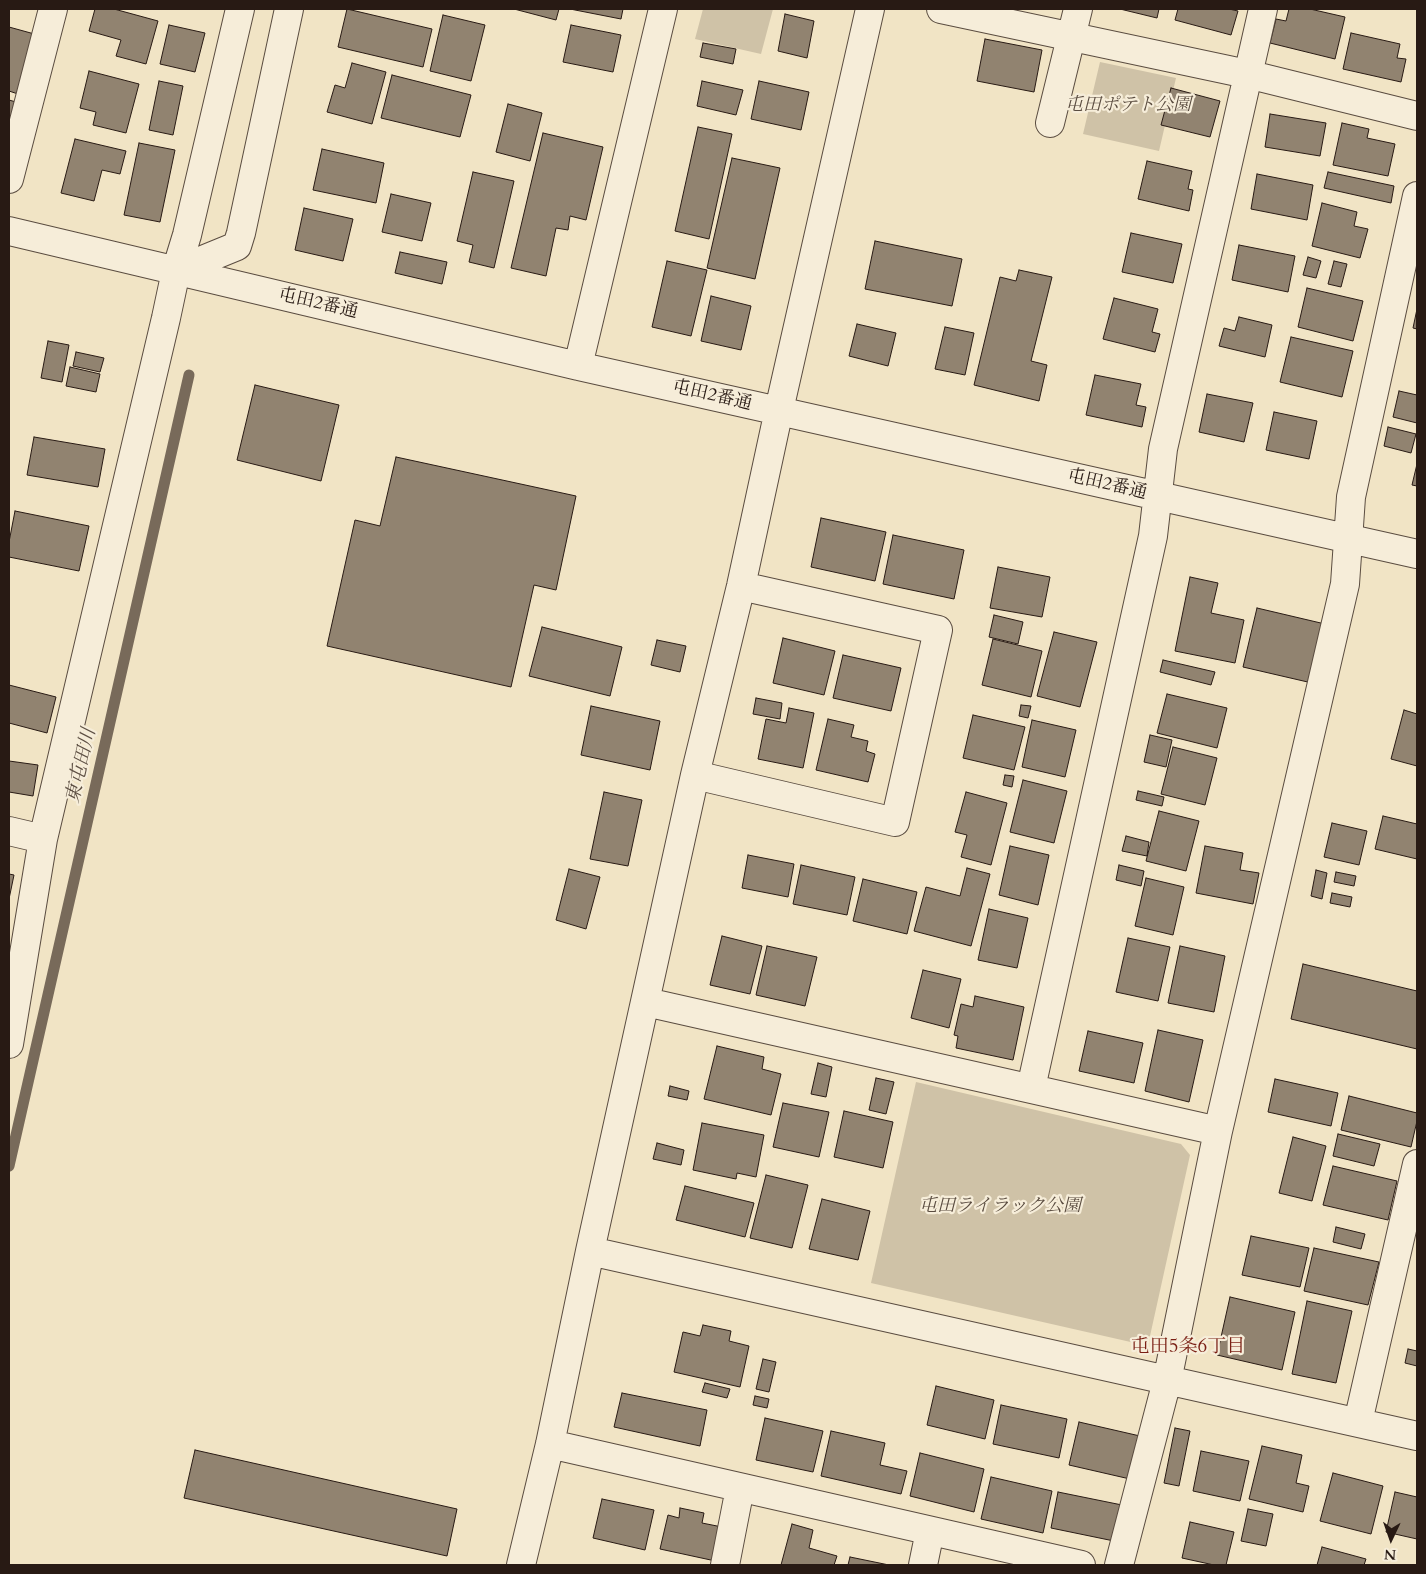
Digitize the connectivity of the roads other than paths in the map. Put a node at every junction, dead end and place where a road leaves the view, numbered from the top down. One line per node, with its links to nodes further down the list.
1 (53, 9): 13 (street)
2 (240, 9): 16 (street)
3 (289, 9): 16 (street)
4 (663, 9): 17 (street)
5 (870, 9): 18 (street)
6 (941, 9): 9 (street)
7 (1078, 9): 9 (street)
8 (1263, 9): 10 (street)
9 (1071, 36): 10 (street); 12 (street)
10 (1247, 74): 11 (street); 19 (street)
11 (1417, 116)
12 (1050, 123)
13 (9, 179)
14 (1417, 196): 20 (street)
15 (9, 231): 16 (street, 屯田2番通)
16 (176, 271): 17 (street, 屯田2番通); 25 (street)
17 (578, 366): 18 (street, 屯田2番通)
18 (779, 410): 19 (street, 屯田2番通); 22 (street)
19 (1159, 496): 20 (street, 屯田2番通); 28 (street)
20 (1347, 538): 21 (street, 屯田2番通); 29 (street)
21 (1417, 554)
22 (741, 586): 23 (street); 23 (street)
23 (695, 775): 26 (street)
24 (9, 831): 25 (street)
25 (44, 839): 27 (street)
26 (646, 1002): 28 (street); 31 (street)
27 (9, 1044)
28 (1031, 1088): 29 (street)
29 (1218, 1131): 32 (street)
30 (1417, 1164): 33 (street)
31 (590, 1251): 32 (street); 35 (street)
32 (1167, 1381): 33 (street); 42 (street)
33 (1358, 1422): 34 (street)
34 (1417, 1436)
35 (550, 1444): 36 (street); 38 (street)
36 (740, 1488): 37 (street); 39 (street)
37 (930, 1531): 40 (street); 41 (street)
38 (521, 1565)
39 (725, 1565)
40 (923, 1565)
41 (1081, 1565)
42 (1119, 1565)

